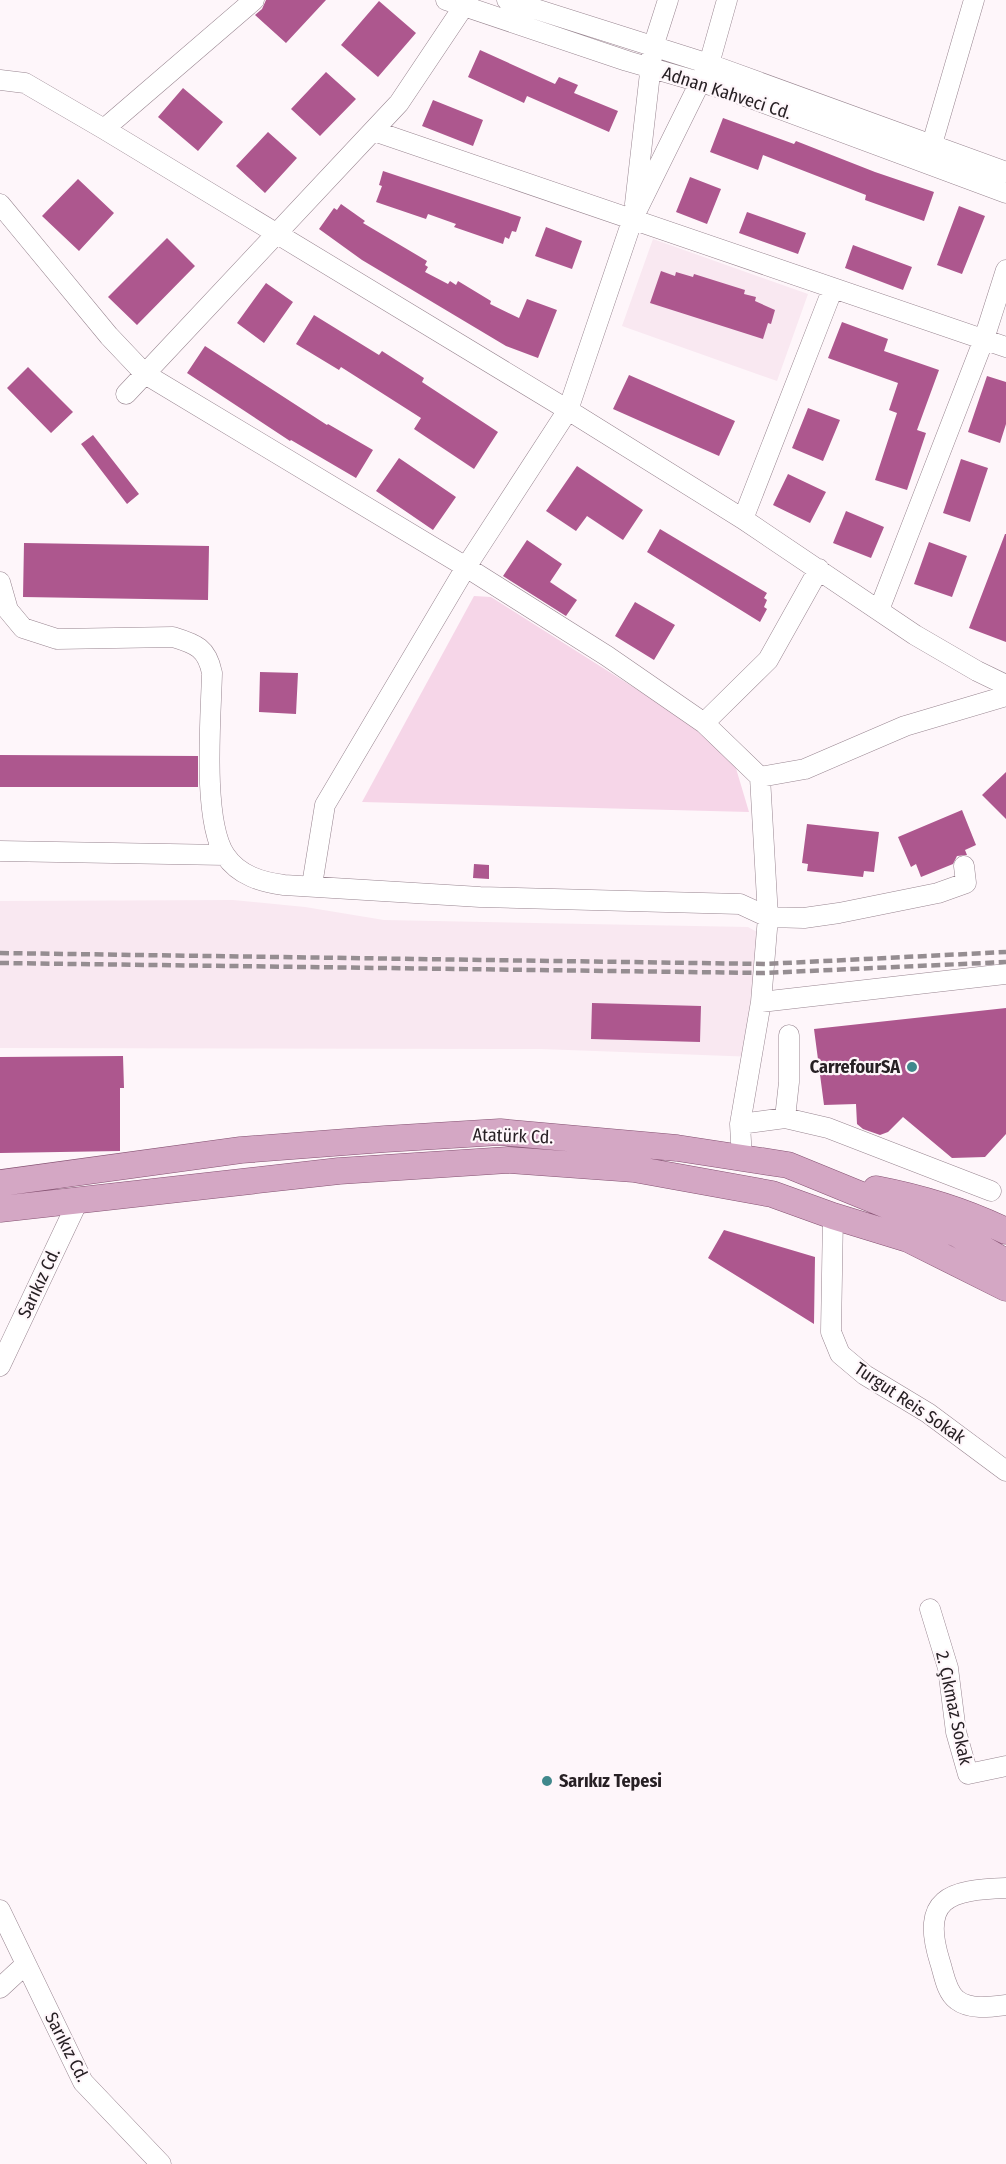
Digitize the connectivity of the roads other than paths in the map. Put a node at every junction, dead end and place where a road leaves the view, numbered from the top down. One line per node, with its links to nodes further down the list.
1 (254, 0): 12 (street)
2 (507, 0): 7 (street, Adnan Kahveci Cd.)
3 (668, 0): 7 (street)
4 (727, 0): 8 (street)
5 (974, 0): 14 (street)
6 (460, 2): 9 (street, Adnan Kahveci Cd.); 13 (street)
7 (653, 47): 8 (street, Adnan Kahveci Cd.); 9 (street)
8 (709, 64): 11 (street); 14 (street, Adnan Kahveci Cd.)
9 (650, 68): 11 (street, Adnan Kahveci Cd.); 18 (street)
10 (0, 80): 12 (street)
11 (700, 82): 16 (street, Adnan Kahveci Cd.); 18 (street)
12 (104, 129): 19 (street)
13 (374, 131): 18 (street); 19 (street)
14 (932, 144): 15 (street, Adnan Kahveci Cd.)
15 (1006, 171)
16 (1006, 193)
17 (0, 204): 24 (street)
18 (633, 218): 21 (street); 26 (street)
19 (277, 234): 24 (street); 26 (street)
20 (1006, 270): 22 (street)
21 (833, 288): 22 (street); 27 (street)
22 (984, 339): 23 (street); 31 (street)
23 (1006, 347)
24 (146, 374): 25 (street); 28 (street)
25 (126, 394)
26 (568, 410): 27 (street); 28 (street)
27 (743, 519): 29 (street)
28 (466, 567): 34 (street); 39 (street)
29 (819, 569): 31 (street); 34 (street)
30 (0, 582): 37 (street)
31 (879, 610): 32 (street)
32 (1006, 685)
33 (1006, 696): 35 (street)
34 (704, 723): 35 (street)
35 (760, 777): 40 (street)
36 (0, 851): 37 (street)
37 (225, 855): 39 (street)
38 (964, 866): 40 (street)
39 (312, 885): 40 (street)
40 (768, 917): 42 (street)
41 (1006, 974): 42 (street)
42 (760, 1002): 45 (street)
43 (789, 1035): 44 (street)
44 (785, 1118): 45 (street); 49 (street)
45 (740, 1124): 46 (street)
46 (742, 1159): 47 (main road, Atatürk Cd.); 48 (main road, Atatürk Cd.)
47 (819, 1178): 53 (main road); 54 (main road, Atatürk Cd.)
48 (0, 1182)
49 (991, 1191)
50 (78, 1201): 51 (main road, Atatürk Cd.); 52 (main road, Atatürk Cd.); 57 (street, Sarıkız Cd.)
51 (0, 1209)
52 (833, 1216): 55 (main road, Atatürk Cd.); 56 (main road); 58 (street, Turgut Reis Sokak)
53 (1006, 1230)
54 (1006, 1262)
55 (1006, 1288)
56 (1006, 1301)
57 (0, 1366)
58 (1006, 1471)
59 (930, 1609): 60 (street, 2. Çıkmaz Sokak)
60 (1006, 1766)
61 (1006, 1888): 65 (street)
62 (0, 1910): 63 (street, Sarıkız Cd.)
63 (26, 1964): 64 (street); 66 (street, Sarıkız Cd.)
64 (0, 1988)
65 (1006, 2005)
66 (162, 2164)

